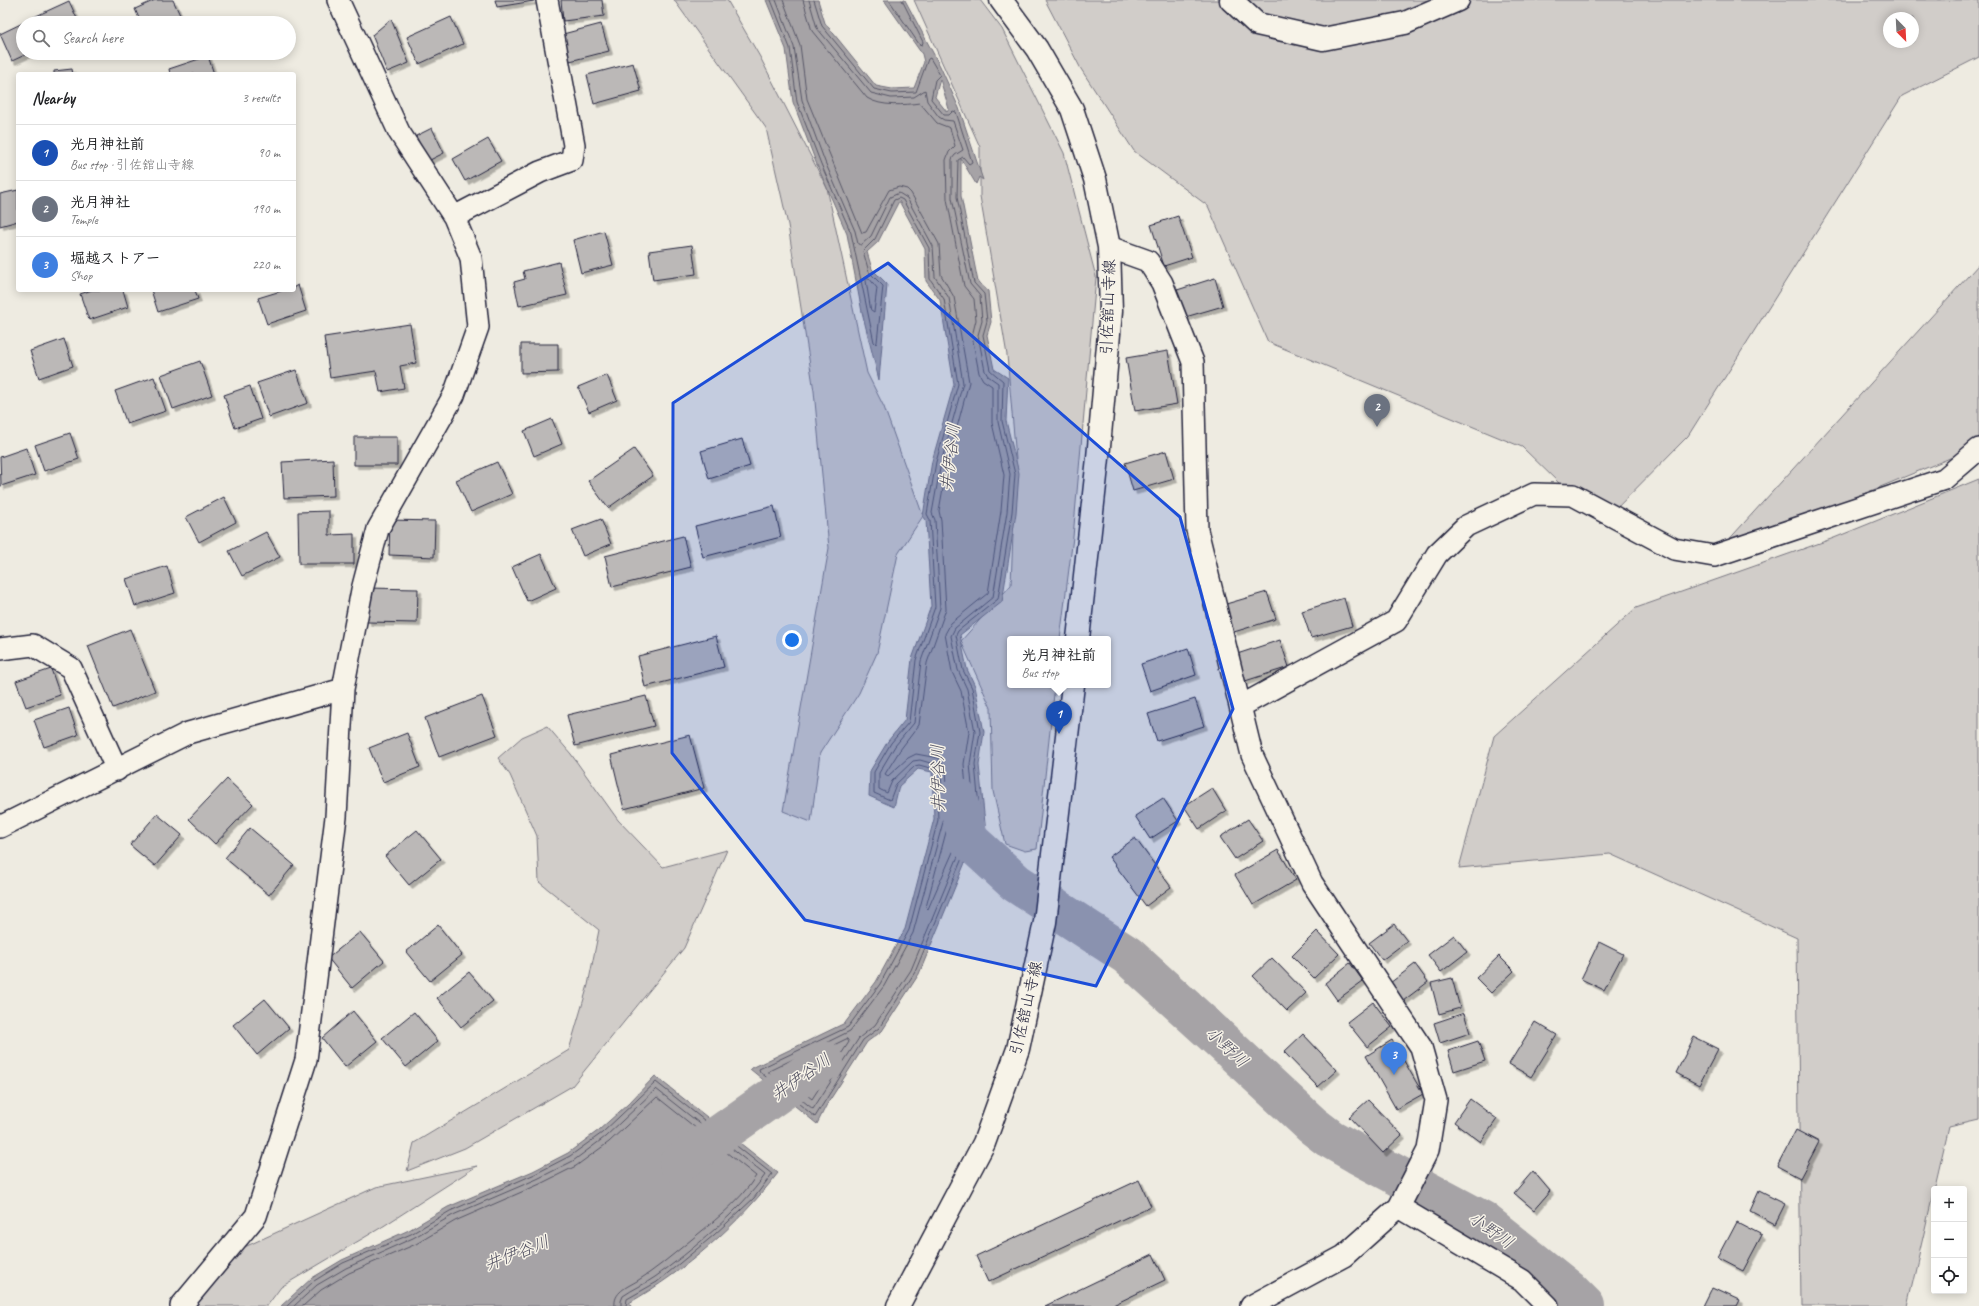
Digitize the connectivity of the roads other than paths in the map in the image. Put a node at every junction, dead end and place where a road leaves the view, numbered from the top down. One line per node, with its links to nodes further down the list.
1 (338, 0): 6 (street)
2 (547, 0): 6 (street)
3 (1001, 0): 7 (main road, 引佐舘山寺線)
4 (1231, 0): 5 (main road)
5 (1458, 0)
6 (454, 217): 12 (street)
7 (1109, 247): 9 (main road, 引佐舘山寺線); 13 (street)
8 (1979, 449): 13 (street)
9 (1078, 636)
10 (0, 649): 14 (street)
11 (1073, 688): 18 (main road, 引佐舘山寺線)
12 (343, 689): 14 (street); 17 (street)
13 (1241, 706): 16 (street)
14 (117, 770): 15 (street)
15 (0, 827)
16 (1399, 1207): 19 (street); 20 (street)
17 (181, 1306)
18 (898, 1306)
19 (1251, 1306)
20 (1548, 1306)

